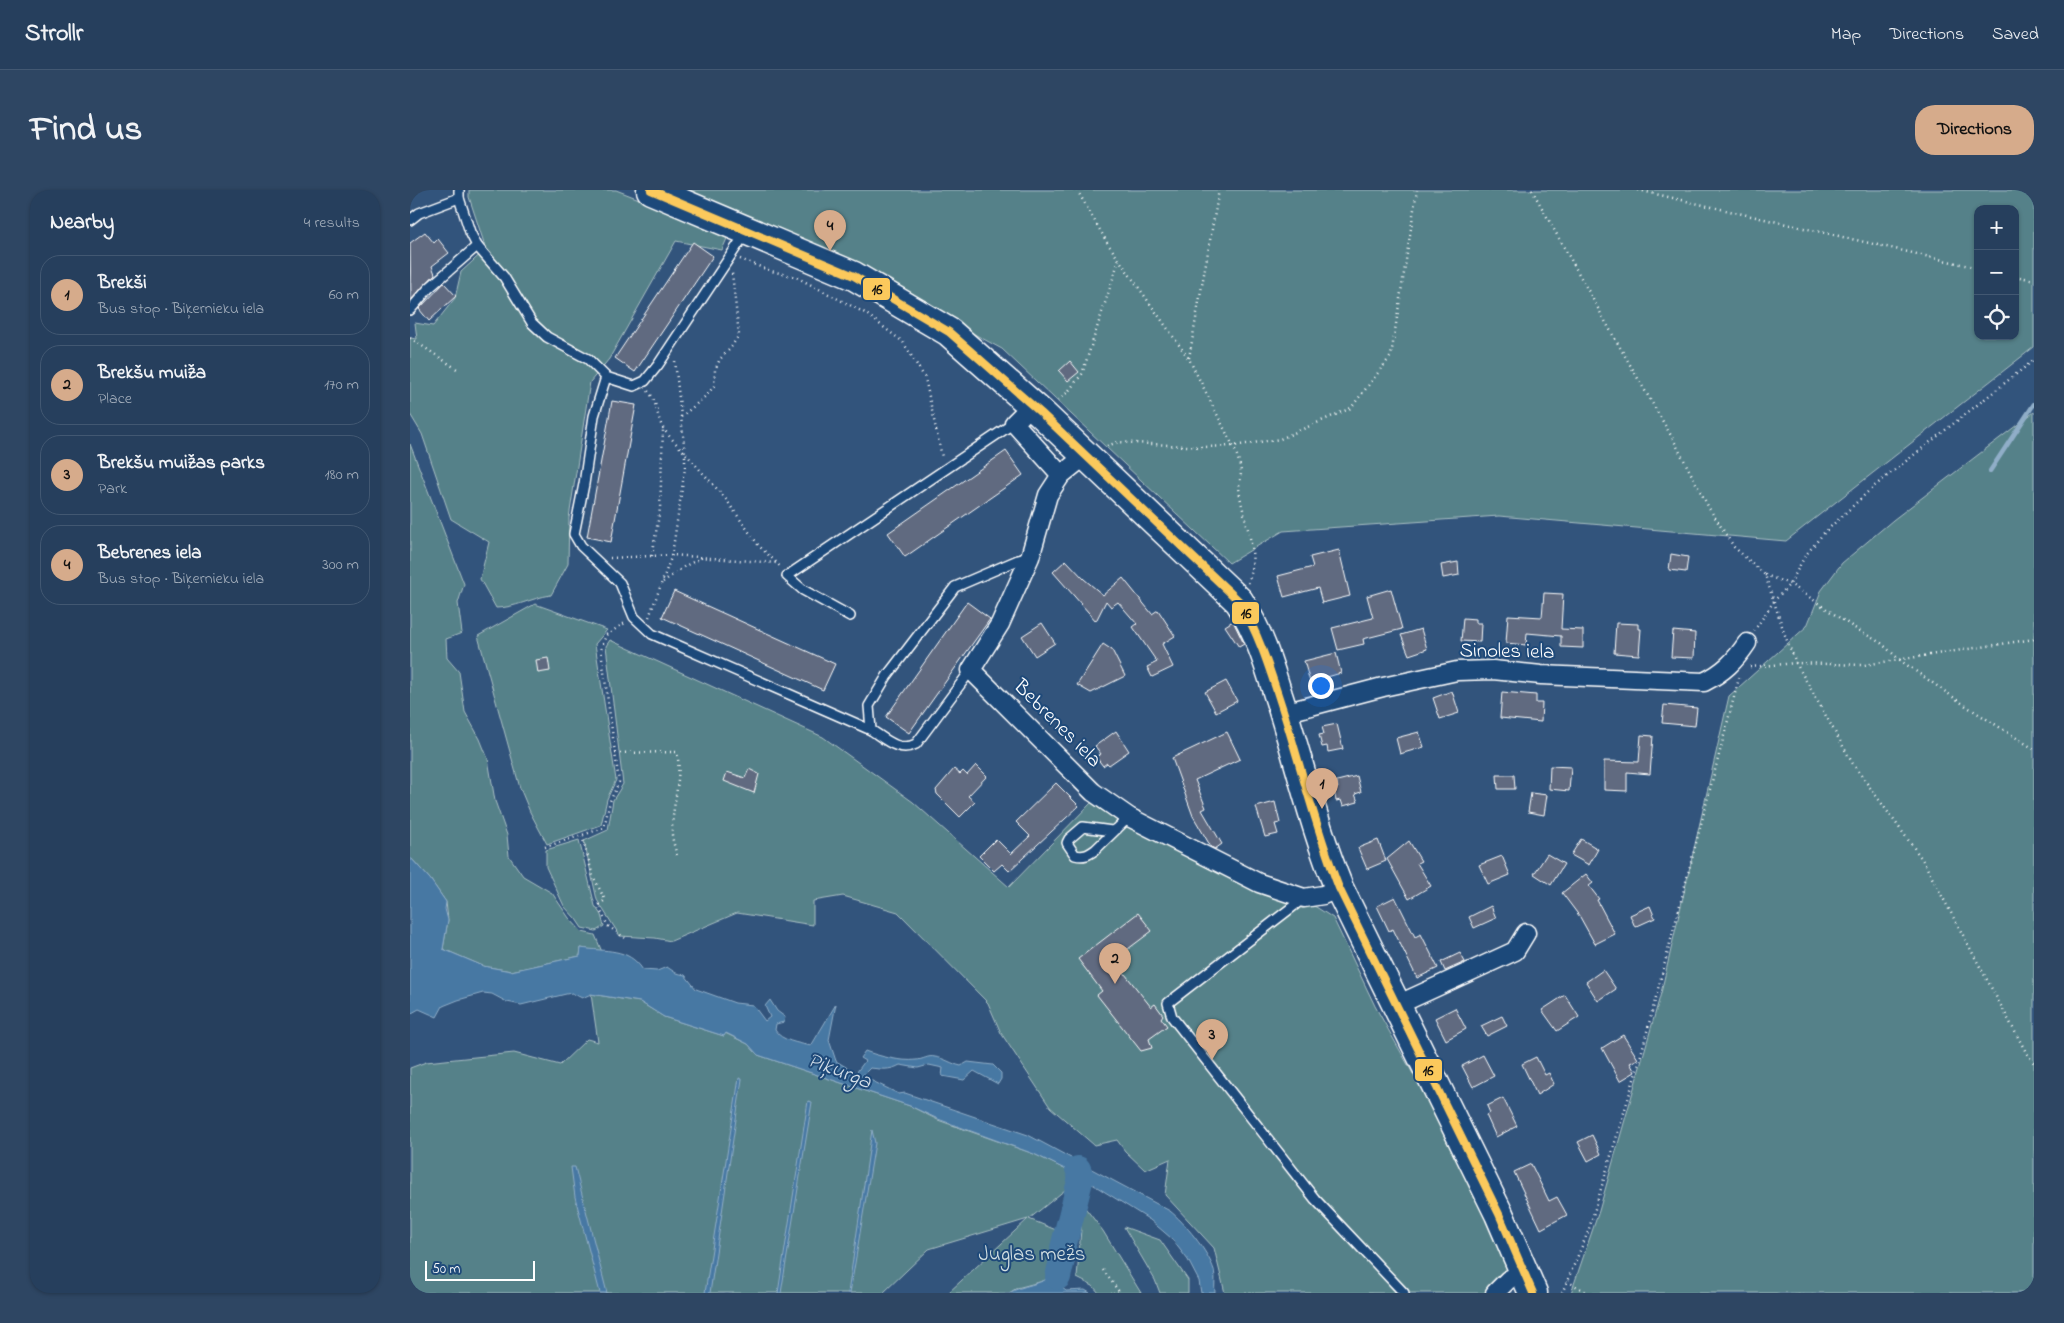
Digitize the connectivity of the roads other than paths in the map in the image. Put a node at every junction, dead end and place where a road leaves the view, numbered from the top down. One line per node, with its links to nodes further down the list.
1 (651, 190): 4 (main road)
2 (459, 194): 3 (lane); 5 (lane)
3 (410, 220)
4 (748, 230): 7 (lane); 8 (main road)
5 (477, 246): 6 (lane); 7 (lane)
6 (410, 310)
7 (606, 377): 16 (lane)
8 (1029, 414): 9 (main road); 10 (street); 12 (lane)
9 (1086, 455): 10 (street); 15 (main road)
10 (1061, 475): 11 (street)
11 (1030, 557): 14 (street); 16 (lane)
12 (850, 616)
13 (1747, 643): 15 (street, Sinoles iela)
14 (971, 670): 16 (lane); 17 (street, Bebrenes iela)
15 (1284, 713): 18 (main road)
16 (871, 730)
17 (1123, 823): 17 (lane); 19 (street, Bebrenes iela)
18 (1339, 888): 19 (street); 21 (main road)
19 (1304, 898): 23 (lane)
20 (1526, 933): 21 (street)
21 (1397, 1006): 22 (main road)
22 (1529, 1282): 24 (street)
23 (1404, 1293)
24 (1495, 1293)

